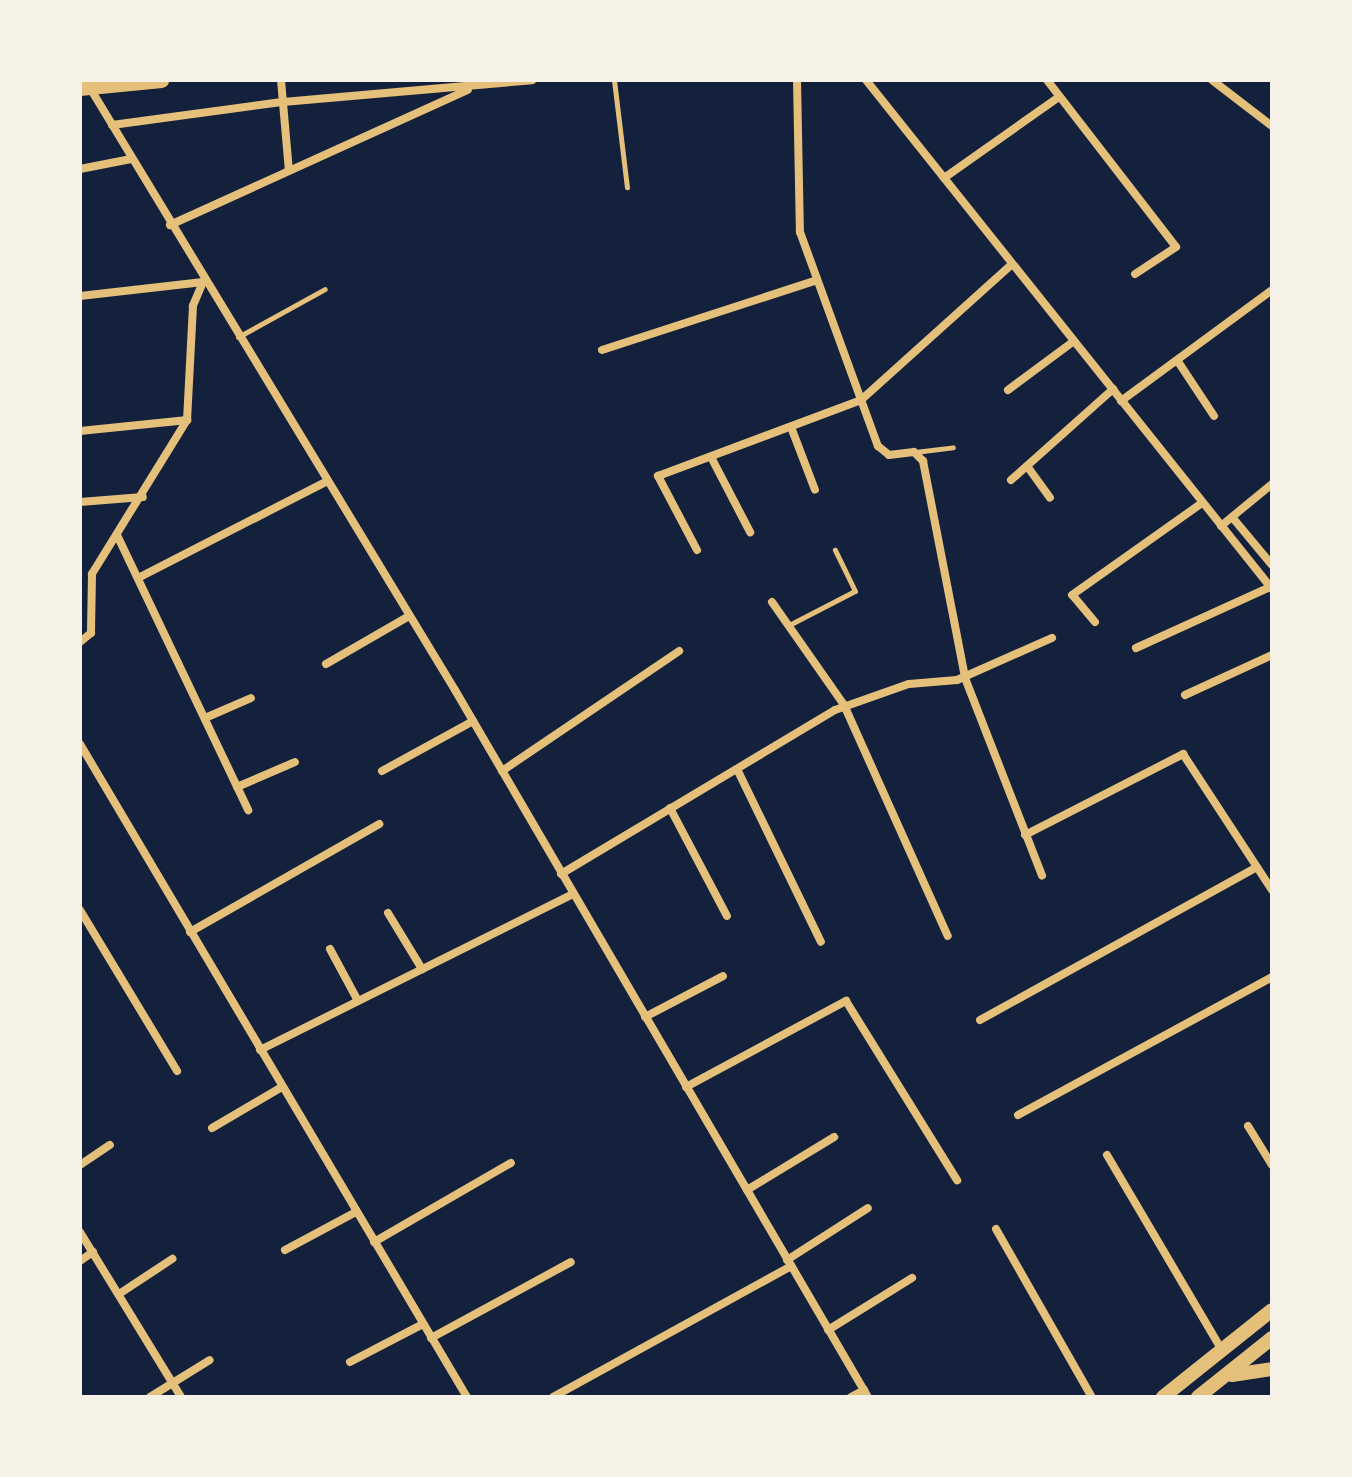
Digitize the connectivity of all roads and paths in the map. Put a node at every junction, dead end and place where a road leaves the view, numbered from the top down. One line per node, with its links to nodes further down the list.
1 (162, 80): 10 (main road)
2 (281, 80): 12 (street)
3 (532, 80): 9 (street)
4 (614, 80): 19 (lane)
5 (797, 80): 23 (street)
6 (866, 80): 18 (street)
7 (1047, 80): 11 (street)
8 (1212, 80): 14 (street)
9 (476, 87): 12 (street); 17 (street)
10 (85, 88): 13 (street)
11 (1059, 97): 18 (street); 22 (street)
12 (283, 102): 13 (street); 17 (street)
13 (112, 125): 15 (street)
14 (1272, 126)
15 (131, 159): 16 (street); 20 (street)
16 (80, 169)
17 (289, 171): 20 (street)
18 (944, 178): 21 (street)
19 (627, 187)
20 (170, 225): 24 (street)
21 (1012, 264): 29 (street); 34 (street)
22 (1135, 274)
23 (817, 280): 30 (street); 34 (street)
24 (203, 282): 27 (street); 28 (street); 37 (street)
25 (325, 289): 28 (lane)
26 (1272, 290): 31 (street)
27 (80, 296)
28 (238, 338): 45 (street)
29 (1074, 341): 32 (street); 33 (street)
30 (602, 350)
31 (1177, 360): 35 (street); 36 (street)
32 (1113, 389): 35 (street); 43 (street)
33 (1008, 390)
34 (861, 400): 38 (street); 41 (street)
35 (1121, 401): 51 (street)
36 (1214, 416)
37 (187, 420): 39 (street); 48 (street)
38 (791, 427): 42 (street); 47 (street)
39 (80, 431)
40 (953, 447): 41 (lane)
41 (914, 452): 71 (street)
42 (711, 457): 54 (street); 56 (street)
43 (1027, 466): 44 (street); 49 (street)
44 (1011, 480)
45 (326, 482): 59 (street); 62 (street)
46 (1272, 484): 52 (street)
47 (815, 490)
48 (143, 497): 50 (street); 55 (street)
49 (1050, 498)
50 (80, 502)
51 (1202, 503): 53 (street); 63 (street)
52 (1232, 517): 53 (street); 58 (street)
53 (1221, 526): 60 (street)
54 (750, 532)
55 (117, 535): 59 (street); 66 (street)
56 (697, 550)
57 (835, 550): 64 (lane)
58 (1272, 565)
59 (138, 578): 75 (street)
60 (1271, 588): 67 (street)
61 (772, 602): 64 (street)
62 (409, 616): 70 (street); 76 (street)
63 (1095, 622)
64 (788, 625): 74 (street)
65 (1052, 638): 71 (street)
66 (80, 642)
67 (1136, 648)
68 (679, 651): 81 (street)
69 (1272, 655): 72 (street)
70 (326, 664)
71 (965, 678): 74 (street); 86 (street)
72 (1185, 695)
73 (251, 698): 75 (street)
74 (844, 705): 79 (street); 96 (street)
75 (205, 718): 82 (street)
76 (473, 721): 80 (street); 81 (street)
77 (80, 744): 95 (street)
78 (295, 762): 82 (street)
79 (737, 769): 83 (street); 97 (street)
80 (382, 771)
81 (502, 771): 88 (street)
82 (237, 787): 84 (street)
83 (670, 808): 88 (street); 94 (street)
84 (248, 810)
85 (379, 824): 95 (street)
86 (1025, 835): 87 (street); 89 (street)
87 (1257, 867): 90 (street); 104 (street)
88 (561, 874): 91 (street)
89 (1042, 875)
90 (1272, 890)
91 (573, 894): 99 (street); 103 (street)
92 (80, 910): 106 (street)
93 (388, 913): 99 (street)
94 (727, 916)
95 (190, 932): 105 (street)
96 (948, 936)
97 (821, 942)
98 (330, 949): 102 (street)
99 (422, 969): 102 (street)
100 (723, 976): 103 (street)
101 (1272, 977): 109 (street)
102 (358, 1001): 105 (street)
103 (645, 1017): 108 (street)
104 (980, 1020)
105 (260, 1050): 107 (street)
106 (177, 1071)
107 (282, 1087): 111 (street); 121 (street)
108 (686, 1087): 118 (street); 119 (street)
109 (1018, 1115)
110 (1248, 1126): 117 (street)
111 (212, 1128)
112 (834, 1137): 119 (street)
113 (110, 1145): 116 (street)
114 (1107, 1155): 138 (street)
115 (511, 1163): 124 (street)
116 (80, 1165)
117 (1272, 1165)
118 (957, 1180)
119 (747, 1190): 130 (street)
120 (868, 1208): 130 (street)
121 (356, 1212): 124 (street); 125 (street)
122 (996, 1229): 150 (street)
123 (80, 1232): 126 (street)
124 (374, 1242): 134 (street)
125 (285, 1250)
126 (93, 1252): 128 (street); 132 (street)
127 (172, 1259): 132 (street)
128 (80, 1261)
129 (571, 1262): 136 (street)
130 (789, 1263): 135 (street); 148 (street)
131 (912, 1278): 135 (street)
132 (119, 1294): 143 (street)
133 (1272, 1310): 138 (main road)
134 (423, 1324): 136 (street); 140 (street)
135 (828, 1330): 144 (street)
136 (431, 1338): 147 (street)
137 (1272, 1338): 142 (main road)
138 (1222, 1350): 151 (main road)
139 (210, 1360): 143 (street)
140 (350, 1362)
141 (1272, 1369): 142 (main road)
142 (1224, 1377): 152 (main road)
143 (172, 1383): 145 (street); 146 (street)
144 (866, 1393): 149 (street)
145 (150, 1397)
146 (181, 1397)
147 (467, 1397)
148 (553, 1397)
149 (851, 1397)
150 (1092, 1397)
151 (1163, 1397)
152 (1198, 1397)

